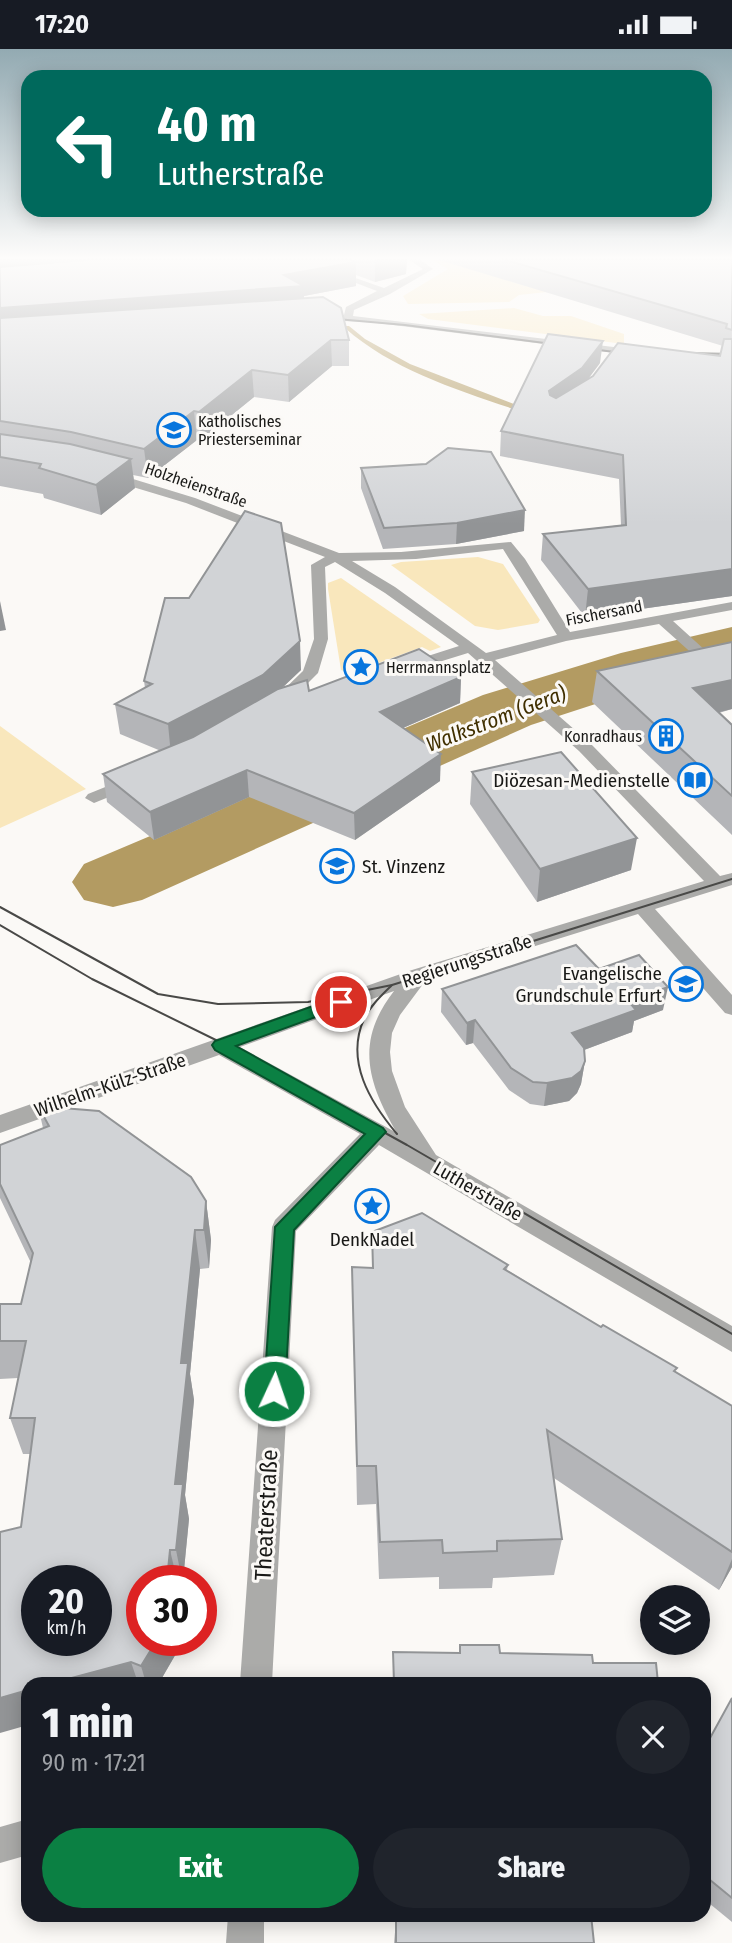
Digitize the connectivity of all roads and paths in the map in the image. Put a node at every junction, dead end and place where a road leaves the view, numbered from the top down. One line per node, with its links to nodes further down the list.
1 (588, 347): 2 (street)
2 (617, 351): 3 (street); 6 (street)
3 (648, 354)
4 (669, 355): 5 (street)
5 (732, 356)
6 (608, 364)
7 (98, 473): 8 (street, Holzheienstraße)
8 (334, 556): 11 (street); 12 (street); 16 (street)
9 (732, 606): 10 (street, Fischersand)
10 (662, 619): 11 (street, Fischersand); 13 (street)
11 (566, 637): 14 (street, Fischersand)
12 (470, 648): 14 (street); 15 (street)
13 (701, 654)
14 (483, 658): 19 (street, Regierungsstraße)
15 (391, 672)
16 (311, 698)
17 (151, 773): 18 (street)
18 (94, 798)
19 (724, 881): 20 (street, Regierungsstraße)
20 (641, 905): 21 (street, Regierungsstraße); 22 (street)
21 (419, 975): 23 (street, Regierungsstraße); 26 (street)
22 (732, 1009)
23 (221, 1045): 24 (street, Wilhelm-Külz-Straße); 25 (street, Lutherstraße)
24 (0, 1124)
25 (377, 1132): 26 (street, Lutherstraße); 28 (street, Theaterstraße)
26 (431, 1163): 27 (street, Lutherstraße)
27 (732, 1340)
28 (256, 1677)
29 (21, 1839): 30 (street)
30 (0, 1845)
31 (246, 1922): 32 (street)
32 (245, 1943)

